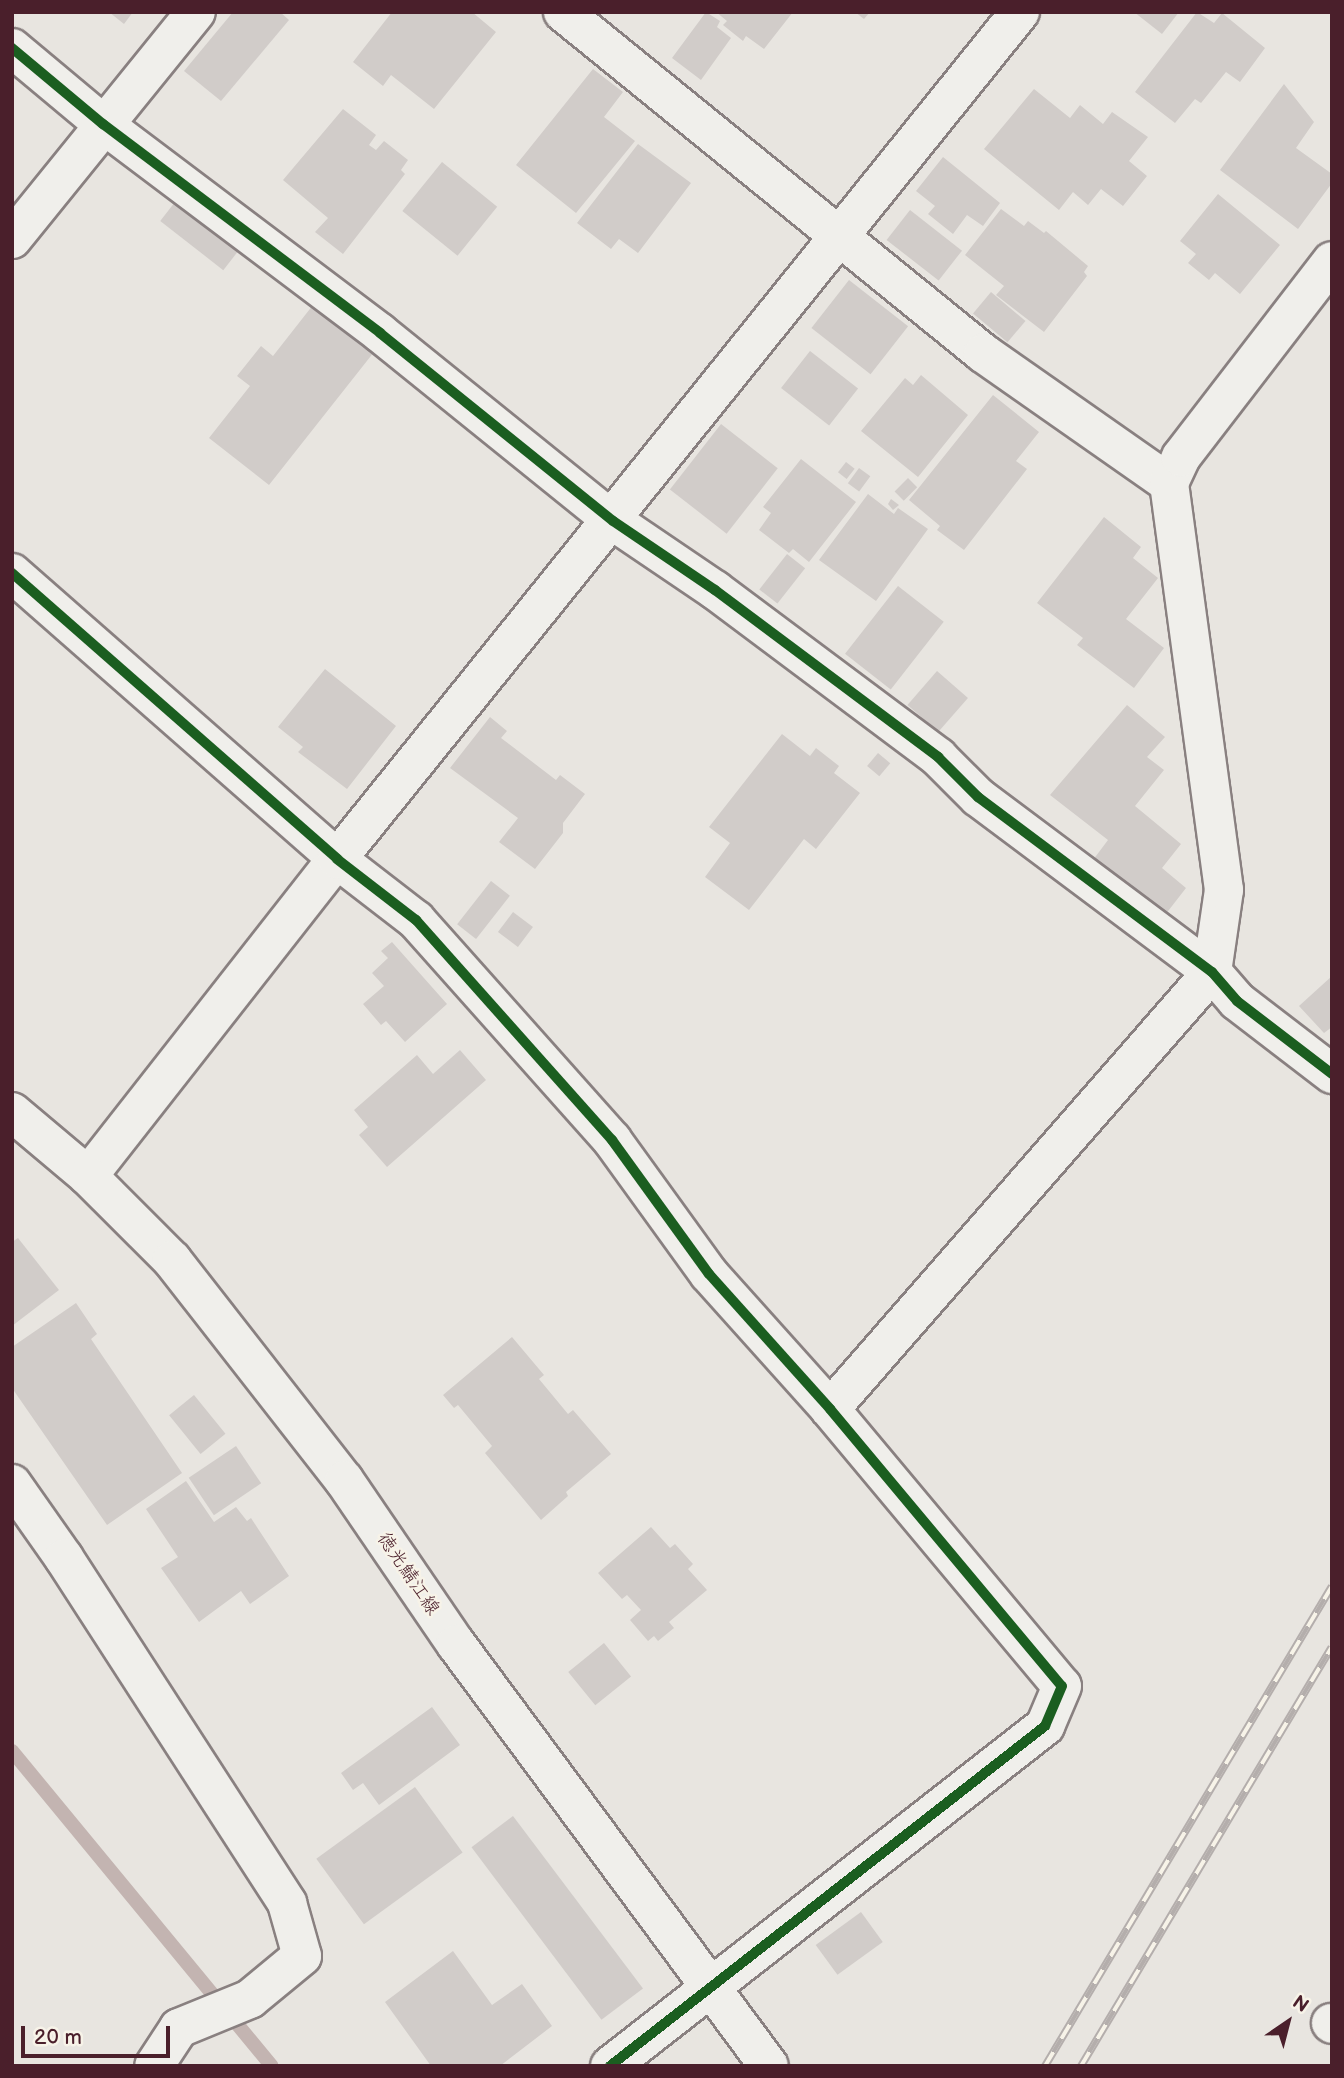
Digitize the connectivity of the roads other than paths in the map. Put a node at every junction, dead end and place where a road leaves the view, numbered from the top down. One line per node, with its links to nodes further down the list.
1 (196, 12): 5 (street)
2 (563, 12): 6 (street)
3 (1020, 12): 6 (street)
4 (12, 48): 5 (street)
5 (103, 124): 7 (street); 10 (street)
6 (838, 234): 9 (street); 10 (street)
7 (12, 239)
8 (1332, 261): 9 (street)
9 (1169, 483): 13 (street)
10 (612, 521): 12 (street); 13 (street)
11 (12, 573): 12 (street)
12 (337, 859): 16 (street); 17 (street)
13 (1212, 972): 14 (street); 17 (street)
14 (1332, 1074)
15 (12, 1112): 16 (street, 徳光鯖江線)
16 (88, 1176): 19 (street, 徳光鯖江線)
17 (830, 1409): 19 (street)
18 (12, 1484): 20 (street)
19 (708, 1988): 21 (street); 22 (street, 徳光鯖江線)
20 (154, 2066)
21 (610, 2066)
22 (769, 2066)

